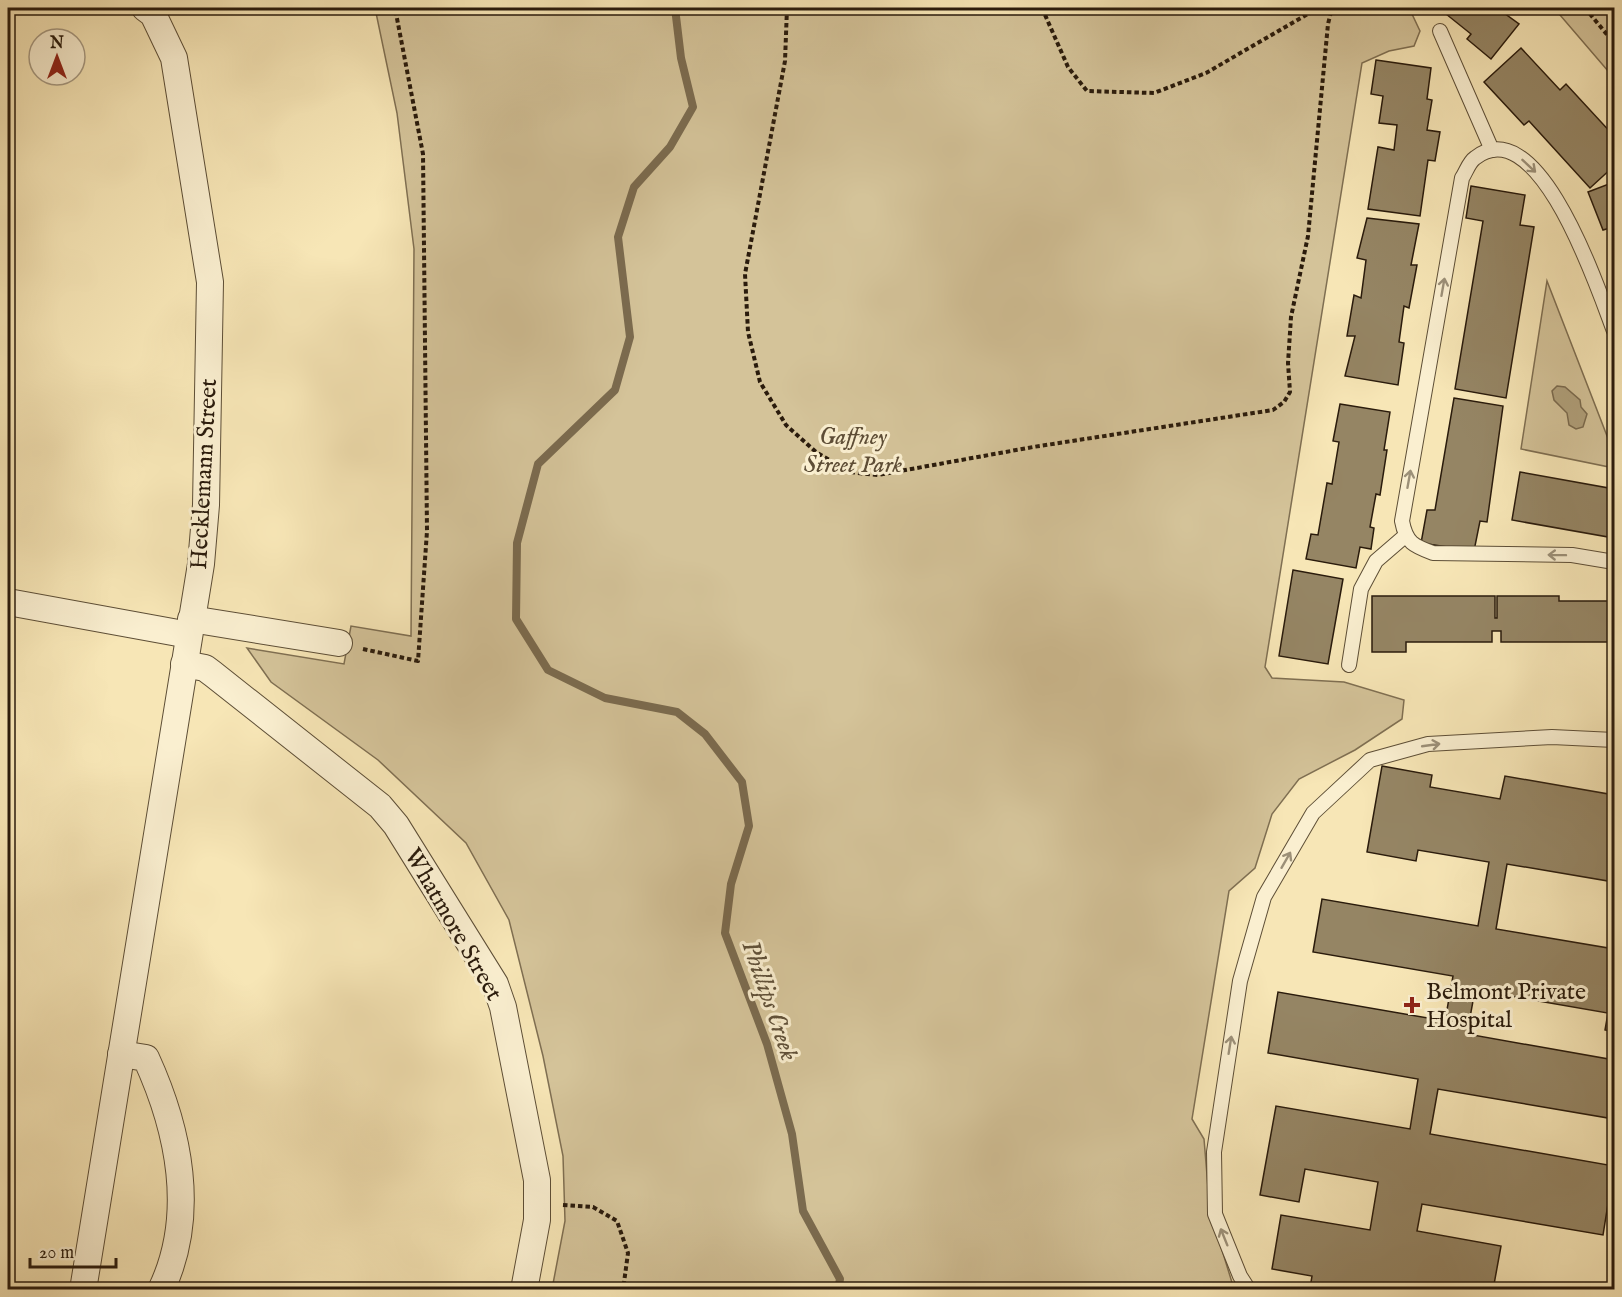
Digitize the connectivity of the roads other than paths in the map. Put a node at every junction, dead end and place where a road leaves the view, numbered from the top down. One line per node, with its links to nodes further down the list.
1 (145, 8): 8 (street, Hecklemann Street)
2 (1440, 31): 3 (lane)
3 (1492, 150): 4 (lane, one-way to 4); 5 (lane, one-way to 3)
4 (1614, 331)
5 (1405, 536): 6 (lane, one-way to 5); 11 (lane)
6 (1614, 562)
7 (8, 602): 8 (street)
8 (190, 627): 9 (street); 10 (street, Hecklemann Street)
9 (339, 643)
10 (184, 664): 13 (street, Hecklemann Street); 16 (street, Whatmore Street)
11 (1349, 664)
12 (1614, 740): 17 (lane, one-way to 12)
13 (121, 1054): 14 (street, Hecklemann Street); 15 (street)
14 (83, 1290)
15 (161, 1290)
16 (524, 1290)
17 (1250, 1290)

